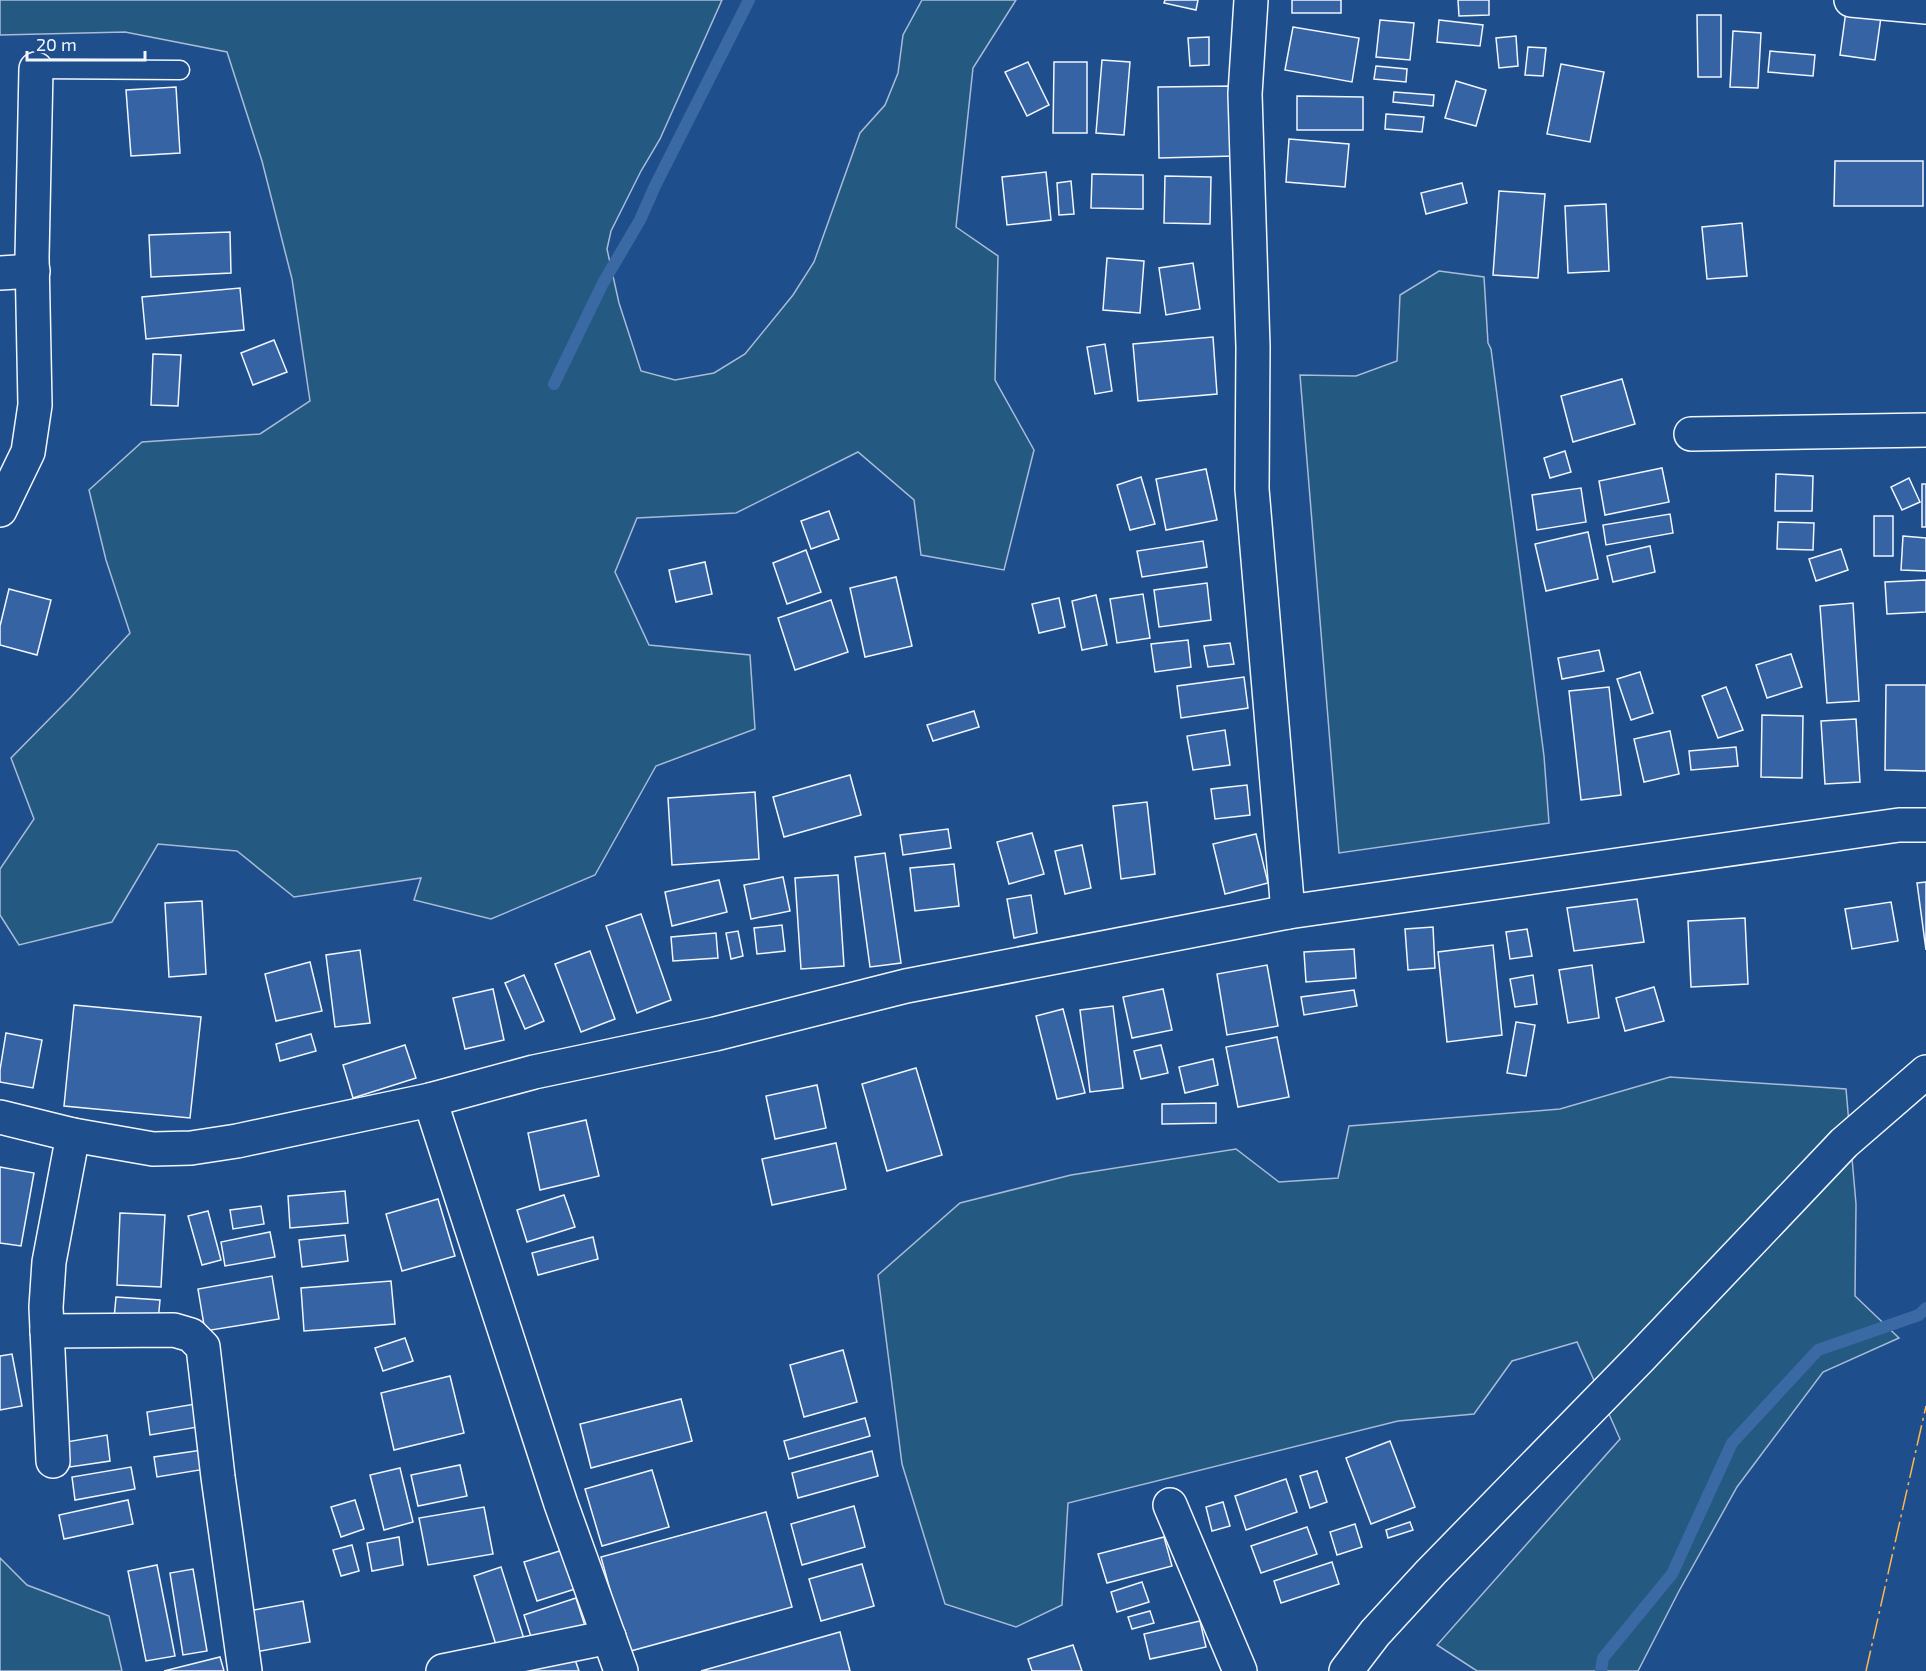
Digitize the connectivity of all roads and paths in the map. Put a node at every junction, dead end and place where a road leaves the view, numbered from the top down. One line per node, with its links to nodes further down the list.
1 (1251, 0): 12 (street)
2 (1851, 0): 3 (street)
3 (1926, 8)
4 (36, 69): 5 (lane); 6 (street)
5 (180, 70)
6 (33, 271): 7 (street); 10 (street)
7 (0, 273)
8 (1926, 430): 9 (street)
9 (1691, 434)
10 (0, 510)
11 (1926, 825): 12 (street)
12 (1288, 912): 14 (street)
13 (1926, 1072): 25 (street)
14 (430, 1100): 16 (street); 20 (street)
15 (0, 1117): 16 (street)
16 (73, 1135): 17 (street)
17 (47, 1331): 18 (street); 21 (street)
18 (53, 1461)
19 (1170, 1505): 24 (street)
20 (609, 1637): 22 (street); 23 (street)
21 (245, 1671)
22 (443, 1671)
23 (621, 1671)
24 (1240, 1671)
25 (1346, 1671)

